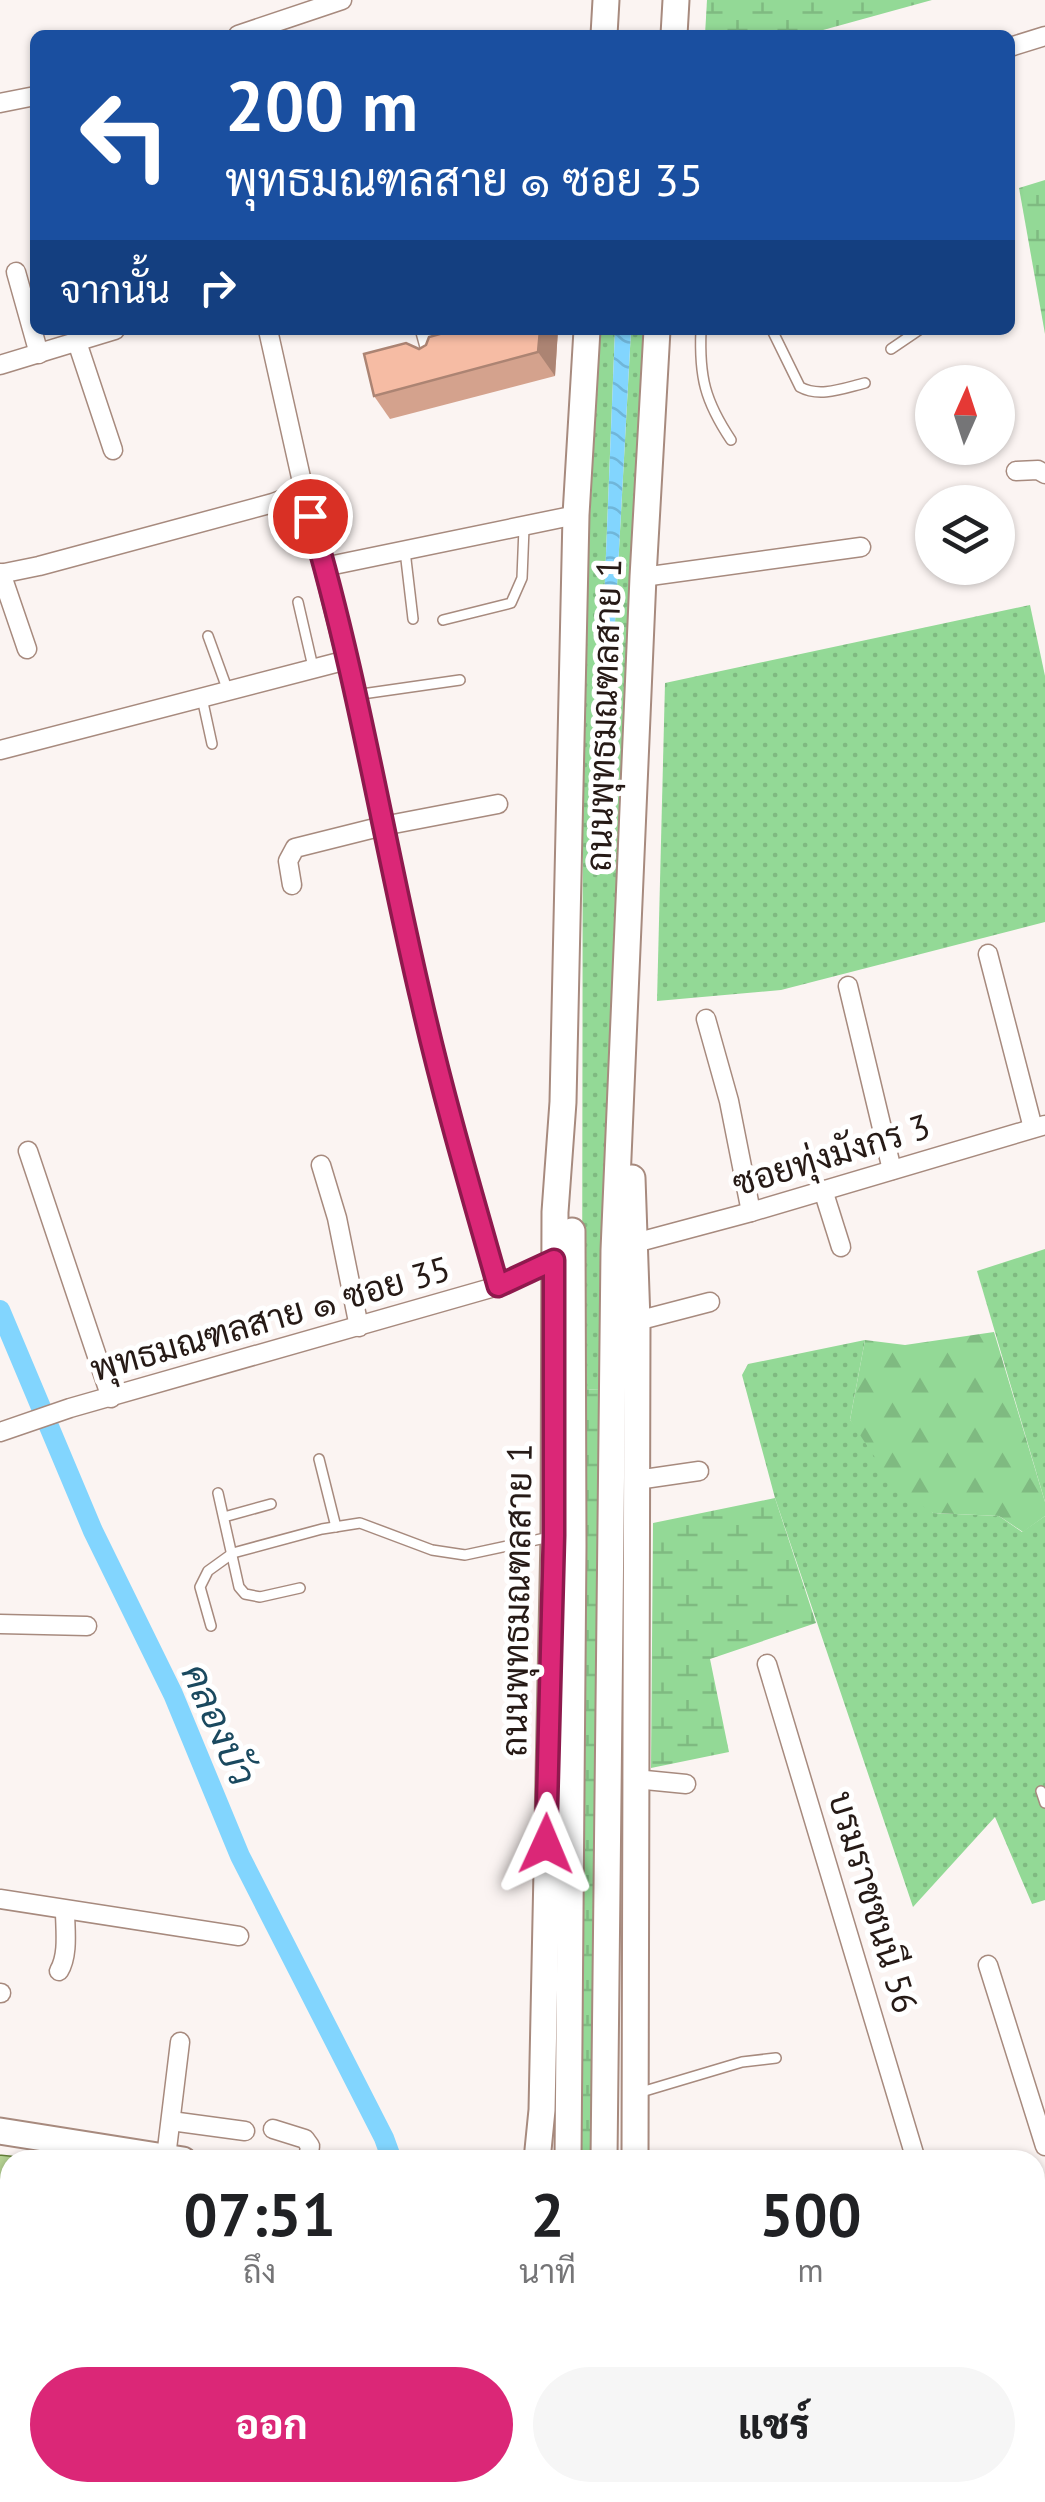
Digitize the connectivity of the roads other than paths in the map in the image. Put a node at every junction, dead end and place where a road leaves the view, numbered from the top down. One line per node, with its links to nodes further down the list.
1 (342, 0): 4 (street)
2 (606, 0): 5 (main road)
3 (676, 0): 6 (main road)
4 (253, 30)
5 (604, 30)
6 (674, 30)
7 (1045, 36): 8 (street)
8 (1015, 45)
9 (30, 97): 10 (street)
10 (0, 103)
11 (16, 272): 12 (street)
12 (30, 322)
13 (34, 335): 24 (street)
14 (99, 335): 22 (street)
15 (269, 335): 32 (street)
16 (427, 335): 25 (street)
17 (587, 335): 33 (main road, ถนนพุทธมณฑลสาย 1)
18 (657, 335): 39 (main road, ถนนพุทธมณฑลสาย 1)
19 (700, 335): 28 (lane)
20 (774, 335): 27 (lane)
21 (912, 335): 23 (lane)
22 (77, 342): 24 (street); 29 (street)
23 (891, 349)
24 (39, 354): 26 (street)
25 (433, 360)
26 (0, 365)
27 (864, 383)
28 (730, 440)
29 (113, 450)
30 (1016, 471): 31 (street)
31 (1045, 474)
32 (304, 492): 37 (street); 38 (street)
33 (576, 515): 34 (street); 59 (main road, ถนนพุทธมณฑลสาย 1)
34 (524, 528): 36 (street); 42 (lane)
35 (861, 548): 39 (street)
36 (405, 549): 37 (street); 41 (lane)
37 (324, 566): 45 (street)
38 (1, 574): 44 (street)
39 (642, 577): 60 (main road, ถนนพุทธมณฑลสาย 1)
40 (298, 602): 46 (lane)
41 (413, 619)
42 (443, 620)
43 (208, 636): 48 (lane)
44 (27, 648)
45 (347, 660): 46 (street); 49 (street)
46 (314, 669): 48 (street)
47 (460, 680): 49 (lane)
48 (228, 691): 50 (street)
49 (355, 695): 54 (street)
50 (202, 698): 51 (lane); 52 (street)
51 (212, 744)
52 (0, 750)
53 (498, 804): 54 (street)
54 (384, 826): 55 (street); 70 (street)
55 (292, 885)
56 (988, 954): 61 (street)
57 (848, 986): 64 (street)
58 (706, 1019): 66 (street)
59 (563, 1102): 69 (main road, ถนนพุทธมณฑลสาย 1); 83 (main road, ถนนพุทธมณฑลสาย 1)
60 (622, 1104): 67 (main road, ถนนพุทธมณฑลสาย 1); 114 (main road, ถนนพุทธมณฑลสาย 1)
61 (1039, 1127): 64 (street, ซอยทุ่งมังกร 3)
62 (28, 1151): 74 (street)
63 (321, 1165): 73 (street)
64 (892, 1170): 65 (street, ซอยทุ่งมังกร 3)
65 (823, 1190): 66 (street, ซอยทุ่งมังกร 3); 68 (street)
66 (752, 1212): 67 (street, ซอยทุ่งมังกร 3)
67 (636, 1243): 72 (main road, ถนนพุทธมณฑลสาย 1)
68 (841, 1248)
69 (554, 1260): 70 (street, พุทธมณฑลสาย ๑ ซอย 35); 83 (main road, ถนนพุทธมณฑลสาย 1)
70 (498, 1286): 73 (street, พุทธมณฑลสาย ๑ ซอย 35)
71 (710, 1302): 72 (street)
72 (637, 1320): 78 (main road, ถนนพุทธมณฑลสาย 1)
73 (359, 1327): 74 (street, พุทธมณฑลสาย ๑ ซอย 35)
74 (110, 1398): 75 (street, พุทธมณฑลสาย ๑ ซอย 35)
75 (5, 1430)
76 (320, 1459): 82 (lane)
77 (698, 1471): 78 (street)
78 (637, 1480): 90 (main road, ถนนพุทธมณฑลสาย 1)
79 (218, 1493): 81 (lane)
80 (271, 1504): 81 (lane)
81 (224, 1517): 84 (lane)
82 (336, 1527): 83 (lane); 84 (lane)
83 (564, 1541): 102 (main road, ถนนพุทธมณฑลสาย 1); 113 (main road, ถนนพุทธมณฑลสาย 1)
84 (234, 1553): 85 (lane); 88 (lane)
85 (300, 1588)
86 (0, 1624): 87 (street)
87 (87, 1626)
88 (211, 1626)
89 (767, 1664): 117 (street, บรมราชชนนี 56)
90 (636, 1779): 91 (street); 101 (main road, ถนนพุทธมณฑลสาย 1)
91 (686, 1784)
92 (1042, 1792): 93 (lane)
93 (1045, 1803)
94 (0, 1900): 95 (street)
95 (65, 1910): 96 (street); 98 (street)
96 (239, 1936)
97 (988, 1965): 107 (street)
98 (59, 1971)
99 (180, 2042): 103 (street)
100 (776, 2058): 101 (lane)
101 (636, 2104): 115 (main road); 116 (main road, ถนนพุทธมณฑลสาย 1)
102 (542, 2110): 111 (main road, ถนนพุทธมณฑลสาย 1); 112 (main road)
103 (171, 2121): 106 (street); 109 (street)
104 (273, 2128): 110 (street)
105 (0, 2131): 108 (main road)
106 (245, 2131)
107 (1045, 2146)
108 (119, 2150)
109 (174, 2150)
110 (309, 2150)
111 (538, 2150)
112 (560, 2150)
113 (565, 2150)
114 (604, 2150)
115 (630, 2150)
116 (636, 2150)
117 (913, 2150)

